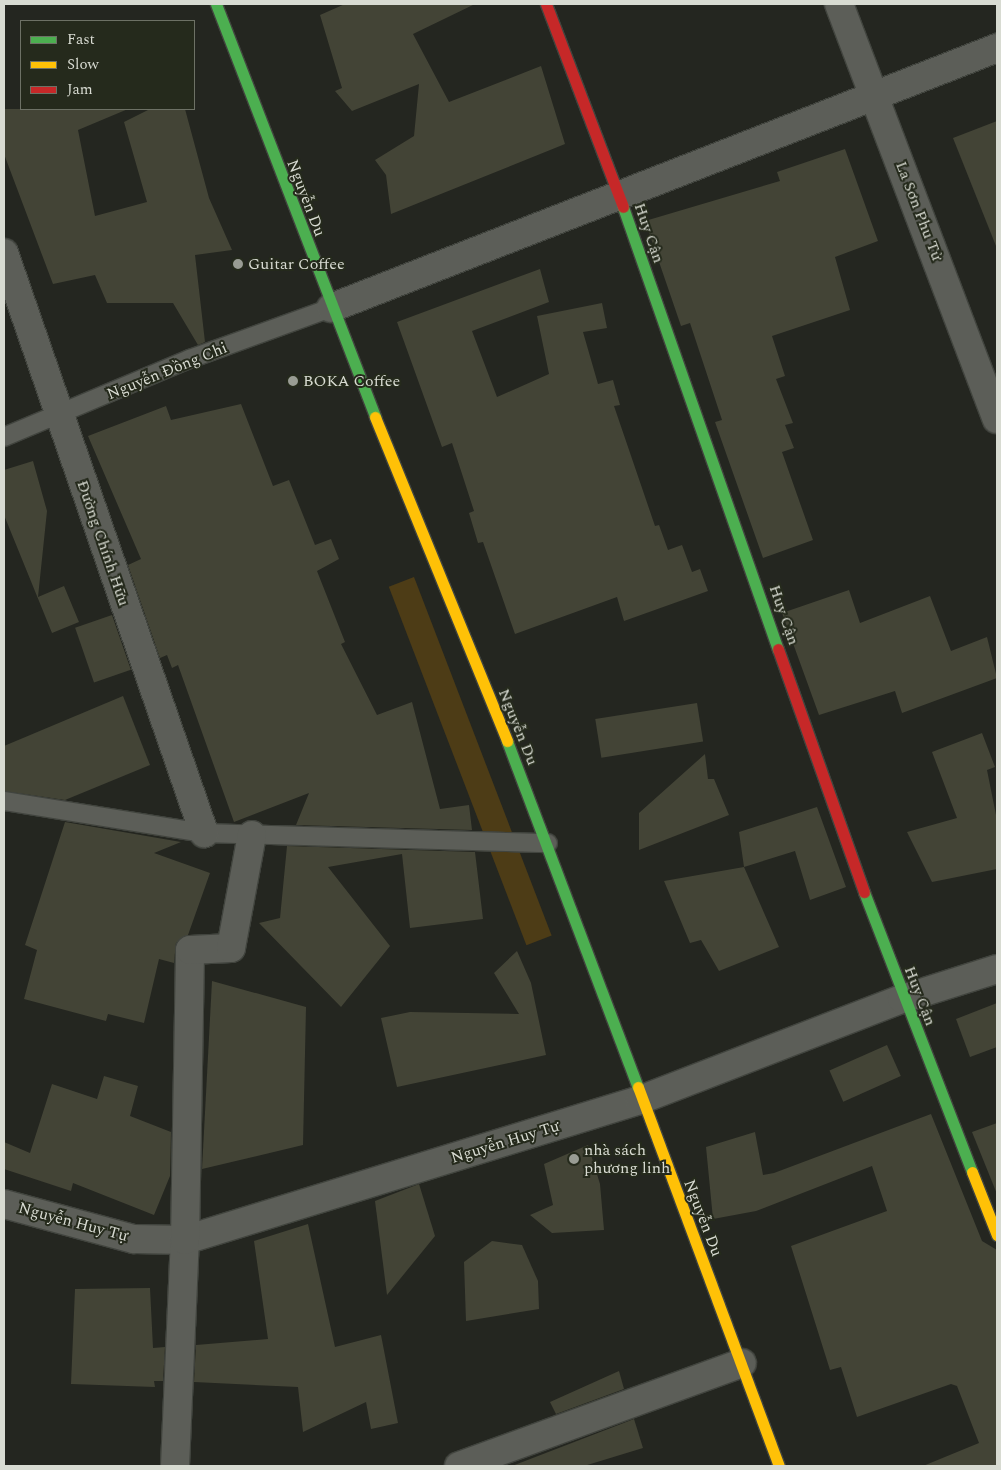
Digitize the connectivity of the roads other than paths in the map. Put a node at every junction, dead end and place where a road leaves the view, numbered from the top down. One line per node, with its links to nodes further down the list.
1 (216, 4): 8 (main road, Nguyễn Du)
2 (546, 4): 6 (main road, Huy Cận)
3 (839, 4): 5 (street, La Sơn Phu Tử)
4 (997, 48): 5 (street)
5 (875, 96): 6 (street); 10 (street, La Sơn Phu Tử)
6 (619, 196): 8 (street); 17 (main road, Huy Cận)
7 (4, 253): 9 (street, Đường Chính Hữu)
8 (331, 308): 9 (lane, Nguyễn Đồng Chi); 15 (main road, Nguyễn Du)
9 (59, 416): 11 (lane, Nguyễn Đồng Chi); 13 (street, Đường Chính Hữu)
10 (997, 419)
11 (4, 437)
12 (4, 801): 13 (lane)
13 (204, 833): 14 (lane)
14 (252, 835): 15 (lane); 21 (street)
15 (548, 843): 18 (main road, Nguyễn Du)
16 (997, 969): 17 (street, Nguyễn Huy Tự)
17 (902, 1000): 18 (street, Nguyễn Huy Tự); 20 (main road, Huy Cận)
18 (640, 1100): 21 (street, Nguyễn Huy Tự); 22 (main road, Nguyễn Du)
19 (4, 1204): 21 (street, Nguyễn Huy Tự)
20 (997, 1235)
21 (186, 1240): 23 (street)
22 (742, 1363): 24 (street); 25 (main road, Nguyễn Du)
23 (175, 1466)
24 (459, 1466)
25 (779, 1466)

